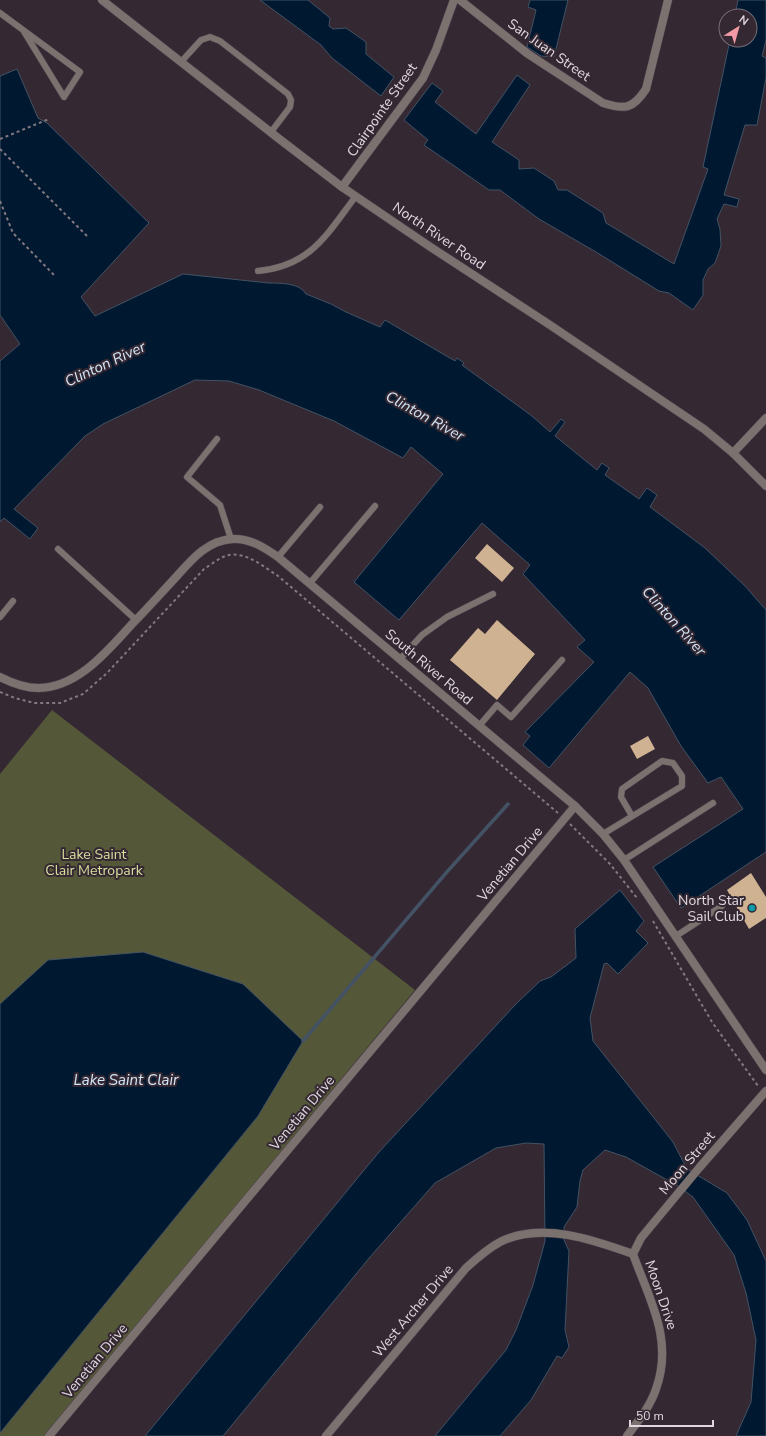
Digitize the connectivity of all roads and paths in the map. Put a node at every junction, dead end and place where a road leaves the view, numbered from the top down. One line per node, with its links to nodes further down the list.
1 (102, 0): 7 (street, North River Road)
2 (454, 0): 12 (street, Clairpointe Street)
3 (460, 0): 4 (street, San Juan Street)
4 (668, 0)
5 (0, 13): 6 (lane)
6 (23, 30): 6 (lane)
7 (181, 62): 9 (street, North River Road); 9 (lane)
8 (49, 119): 10 (path)
9 (271, 132): 12 (street, North River Road)
10 (0, 138)
11 (0, 148): 15 (path)
12 (342, 187): 13 (street, North River Road)
13 (356, 196): 16 (lane); 20 (street, North River Road)
14 (0, 201): 17 (path)
15 (87, 236)
16 (258, 270)
17 (54, 275)
18 (766, 418): 20 (street)
19 (217, 439): 24 (lane)
20 (733, 453): 21 (street, North River Road)
21 (766, 486)
22 (375, 506): 27 (lane)
23 (320, 507): 26 (lane)
24 (231, 539): 26 (street, South River Road); 31 (street, South River Road)
25 (58, 549): 31 (lane)
26 (278, 557): 27 (street, South River Road)
27 (310, 583): 32 (street, South River Road)
28 (493, 594): 32 (lane)
29 (13, 601): 30 (lane)
30 (0, 617)
31 (136, 620): 34 (street, South River Road)
32 (400, 659): 36 (street, South River Road)
33 (562, 660): 36 (lane)
34 (0, 677)
35 (0, 692): 40 (path)
36 (479, 726): 38 (street, South River Road)
37 (713, 802): 42 (lane)
38 (575, 806): 40 (street, Venetian Drive); 41 (street, South River Road)
39 (632, 816): 39 (lane); 41 (lane)
40 (564, 819): 43 (path); 51 (street, Venetian Drive)
41 (603, 834): 42 (street, South River Road)
42 (624, 860): 46 (street, South River Road)
43 (640, 901)
44 (722, 906): 46 (lane)
45 (652, 920): 48 (path)
46 (676, 936): 47 (street, South River Road)
47 (766, 1070)
48 (765, 1092): 50 (street, Moon Street)
49 (541, 1234): 50 (street, Moon Drive); 52 (street, West Archer Drive)
50 (633, 1254): 53 (street, Moon Drive)
51 (49, 1436)
52 (326, 1436)
53 (627, 1436)

